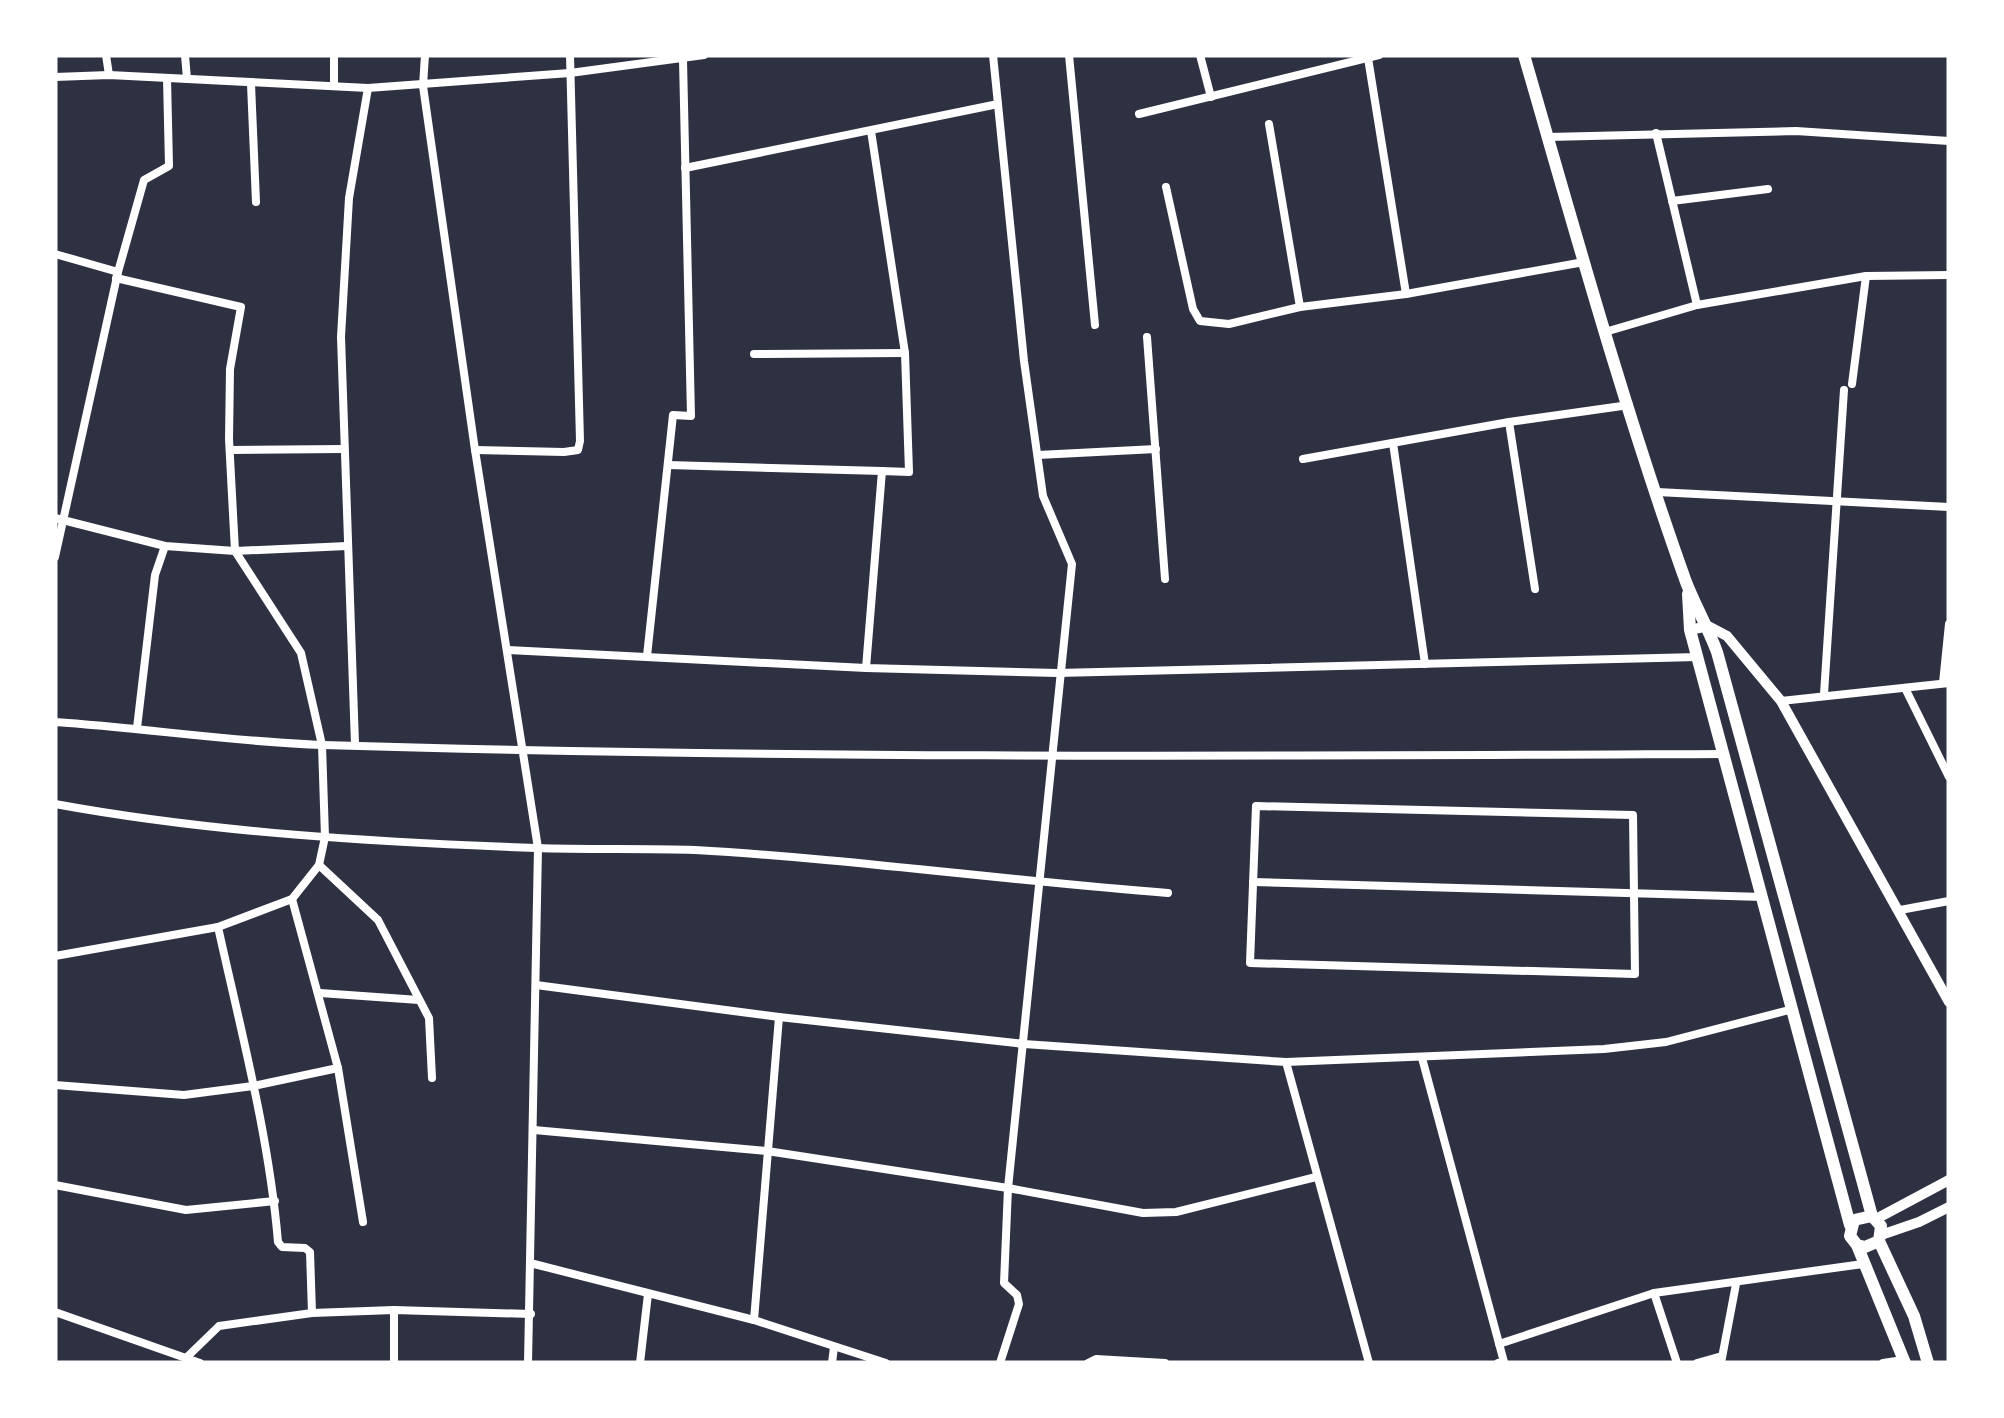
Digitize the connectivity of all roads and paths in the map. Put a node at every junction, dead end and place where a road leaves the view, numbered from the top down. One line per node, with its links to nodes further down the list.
1 (106, 55): 15 (street)
2 (185, 55): 18 (street)
3 (334, 55): 20 (street)
4 (425, 55): 21 (street)
5 (570, 55): 14 (street)
6 (704, 55): 12 (street)
7 (993, 55): 24 (street)
8 (1068, 55): 44 (street)
9 (1200, 55): 23 (street)
10 (1379, 55): 13 (street)
11 (1524, 55): 29 (highway)
12 (683, 58): 14 (street); 31 (street)
13 (1368, 58): 23 (street); 41 (street)
14 (570, 74): 21 (street); 55 (street)
15 (109, 75): 16 (street); 17 (street)
16 (55, 77)
17 (166, 78): 18 (street); 38 (street)
18 (187, 79): 19 (street)
19 (251, 84): 20 (street); 35 (street)
20 (334, 85): 22 (street)
21 (423, 86): 22 (street); 55 (street)
22 (368, 88): 52 (street)
23 (1211, 97): 25 (street)
24 (998, 104): 27 (street); 56 (street)
25 (1139, 114)
26 (1269, 124): 43 (street)
27 (872, 131): 31 (street); 47 (street)
28 (1656, 133): 29 (street); 30 (street); 34 (street)
29 (1548, 138): 37 (highway)
30 (1949, 140)
31 (686, 168): 58 (street)
32 (1166, 187): 43 (street)
33 (1768, 188): 34 (street)
34 (1672, 201): 42 (street)
35 (256, 202)
36 (55, 254): 38 (street)
37 (1584, 262): 41 (street); 45 (highway)
38 (117, 275): 54 (street); 63 (street)
39 (1949, 275): 40 (street)
40 (1866, 276): 42 (street); 61 (street)
41 (1406, 294): 43 (street)
42 (1696, 305): 45 (street)
43 (1300, 307)
44 (1094, 326)
45 (1605, 332): 49 (highway)
46 (1147, 336): 53 (street)
47 (905, 353): 48 (street); 59 (street)
48 (754, 354)
49 (1629, 405): 50 (street); 60 (highway)
50 (1509, 422): 51 (street); 70 (street)
51 (1392, 443): 57 (street); 77 (street)
52 (343, 449): 54 (street); 65 (street)
53 (1156, 449): 56 (street); 68 (street)
54 (230, 450): 66 (street)
55 (475, 450): 74 (street)
56 (1038, 454): 79 (street)
57 (1303, 459)
58 (668, 464): 59 (street); 75 (street)
59 (882, 471): 78 (street)
60 (1657, 492): 61 (street); 69 (highway)
61 (1835, 501): 62 (street); 82 (street)
62 (1949, 507)
63 (60, 519): 64 (street); 67 (street)
64 (165, 546): 66 (street); 85 (street)
65 (347, 546): 66 (street); 87 (street)
66 (235, 552): 86 (street)
67 (55, 556)
68 (1165, 578)
69 (1688, 586): 72 (highway); 73 (highway)
70 (1534, 589)
71 (1949, 624): 80 (street)
72 (1708, 626): 73 (street); 83 (street); 127 (highway)
73 (1690, 630): 76 (highway)
74 (507, 650): 75 (street); 88 (street)
75 (647, 656): 78 (street)
76 (1698, 657): 77 (street); 89 (highway)
77 (1426, 664): 79 (street)
78 (866, 668): 79 (street)
79 (1058, 672): 90 (street)
80 (1946, 682): 81 (street)
81 (1905, 688): 82 (street); 91 (street)
82 (1824, 694): 83 (street)
83 (1781, 700): 103 (street)
84 (55, 722): 85 (street)
85 (137, 728): 86 (street)
86 (322, 744): 87 (street); 93 (street)
87 (355, 744): 88 (street)
88 (523, 750): 90 (street); 94 (street)
89 (1724, 754): 90 (street); 100 (highway)
90 (1054, 756): 97 (street)
91 (1949, 777)
92 (55, 804): 93 (street)
93 (325, 837): 94 (street); 95 (street)
94 (538, 848): 97 (street); 106 (street)
95 (319, 865): 101 (street); 108 (street)
96 (1253, 882): 99 (street); 99 (street); 99 (street)
97 (1042, 884): 98 (street); 112 (street)
98 (1168, 893)
99 (1634, 893): 100 (street)
100 (1763, 897): 110 (highway)
101 (292, 899): 104 (street); 107 (street)
102 (1949, 901): 103 (street)
103 (1900, 910): 109 (street)
104 (218, 927): 105 (street); 118 (street)
105 (55, 956)
106 (536, 985): 111 (street); 119 (street)
107 (320, 993): 108 (street); 115 (street)
108 (419, 1000): 116 (street)
109 (1949, 1002)
110 (1793, 1009): 113 (street); 129 (highway)
111 (779, 1017): 112 (street); 120 (street)
112 (1024, 1044): 114 (street); 124 (street)
113 (1422, 1058): 114 (street); 142 (street)
114 (1286, 1062): 121 (street)
115 (338, 1068): 118 (street); 128 (street)
116 (432, 1078)
117 (55, 1084): 118 (street)
118 (253, 1086): 125 (street)
119 (534, 1130): 120 (street); 132 (street)
120 (766, 1151): 124 (street); 141 (street)
121 (1316, 1176): 124 (street); 157 (street)
122 (1949, 1180): 127 (street)
123 (55, 1186): 125 (street)
124 (1008, 1188): 155 (street)
125 (274, 1201): 139 (street)
126 (1949, 1207): 130 (street)
127 (1874, 1218): 129 (highway); 130 (highway)
128 (363, 1222)
129 (1850, 1225): 131 (highway)
130 (1880, 1238): 131 (highway); 162 (highway)
131 (1858, 1245): 133 (highway)
132 (530, 1263): 136 (street); 140 (street)
133 (1863, 1264): 134 (street); 148 (highway)
134 (1736, 1284): 135 (street); 145 (street)
135 (1654, 1293): 142 (street); 159 (street)
136 (648, 1294): 141 (street); 152 (street)
137 (394, 1310): 139 (street); 140 (street); 150 (street)
138 (55, 1312): 144 (street)
139 (312, 1313): 144 (street)
140 (531, 1314): 151 (street)
141 (754, 1320): 143 (street)
142 (1498, 1344): 158 (street)
143 (834, 1347): 153 (street); 154 (street)
144 (186, 1358): 149 (street)
145 (1722, 1360): 160 (street)
146 (1093, 1362): 147 (street)
147 (1144, 1362): 156 (street)
148 (1904, 1362): 161 (street)
149 (200, 1363)
150 (394, 1363)
151 (528, 1363)
152 (640, 1363)
153 (832, 1363)
154 (882, 1363)
155 (1000, 1363)
156 (1165, 1363)
157 (1369, 1363)
158 (1502, 1363)
159 (1677, 1363)
160 (1697, 1363)
161 (1883, 1363)
162 (1928, 1363)

